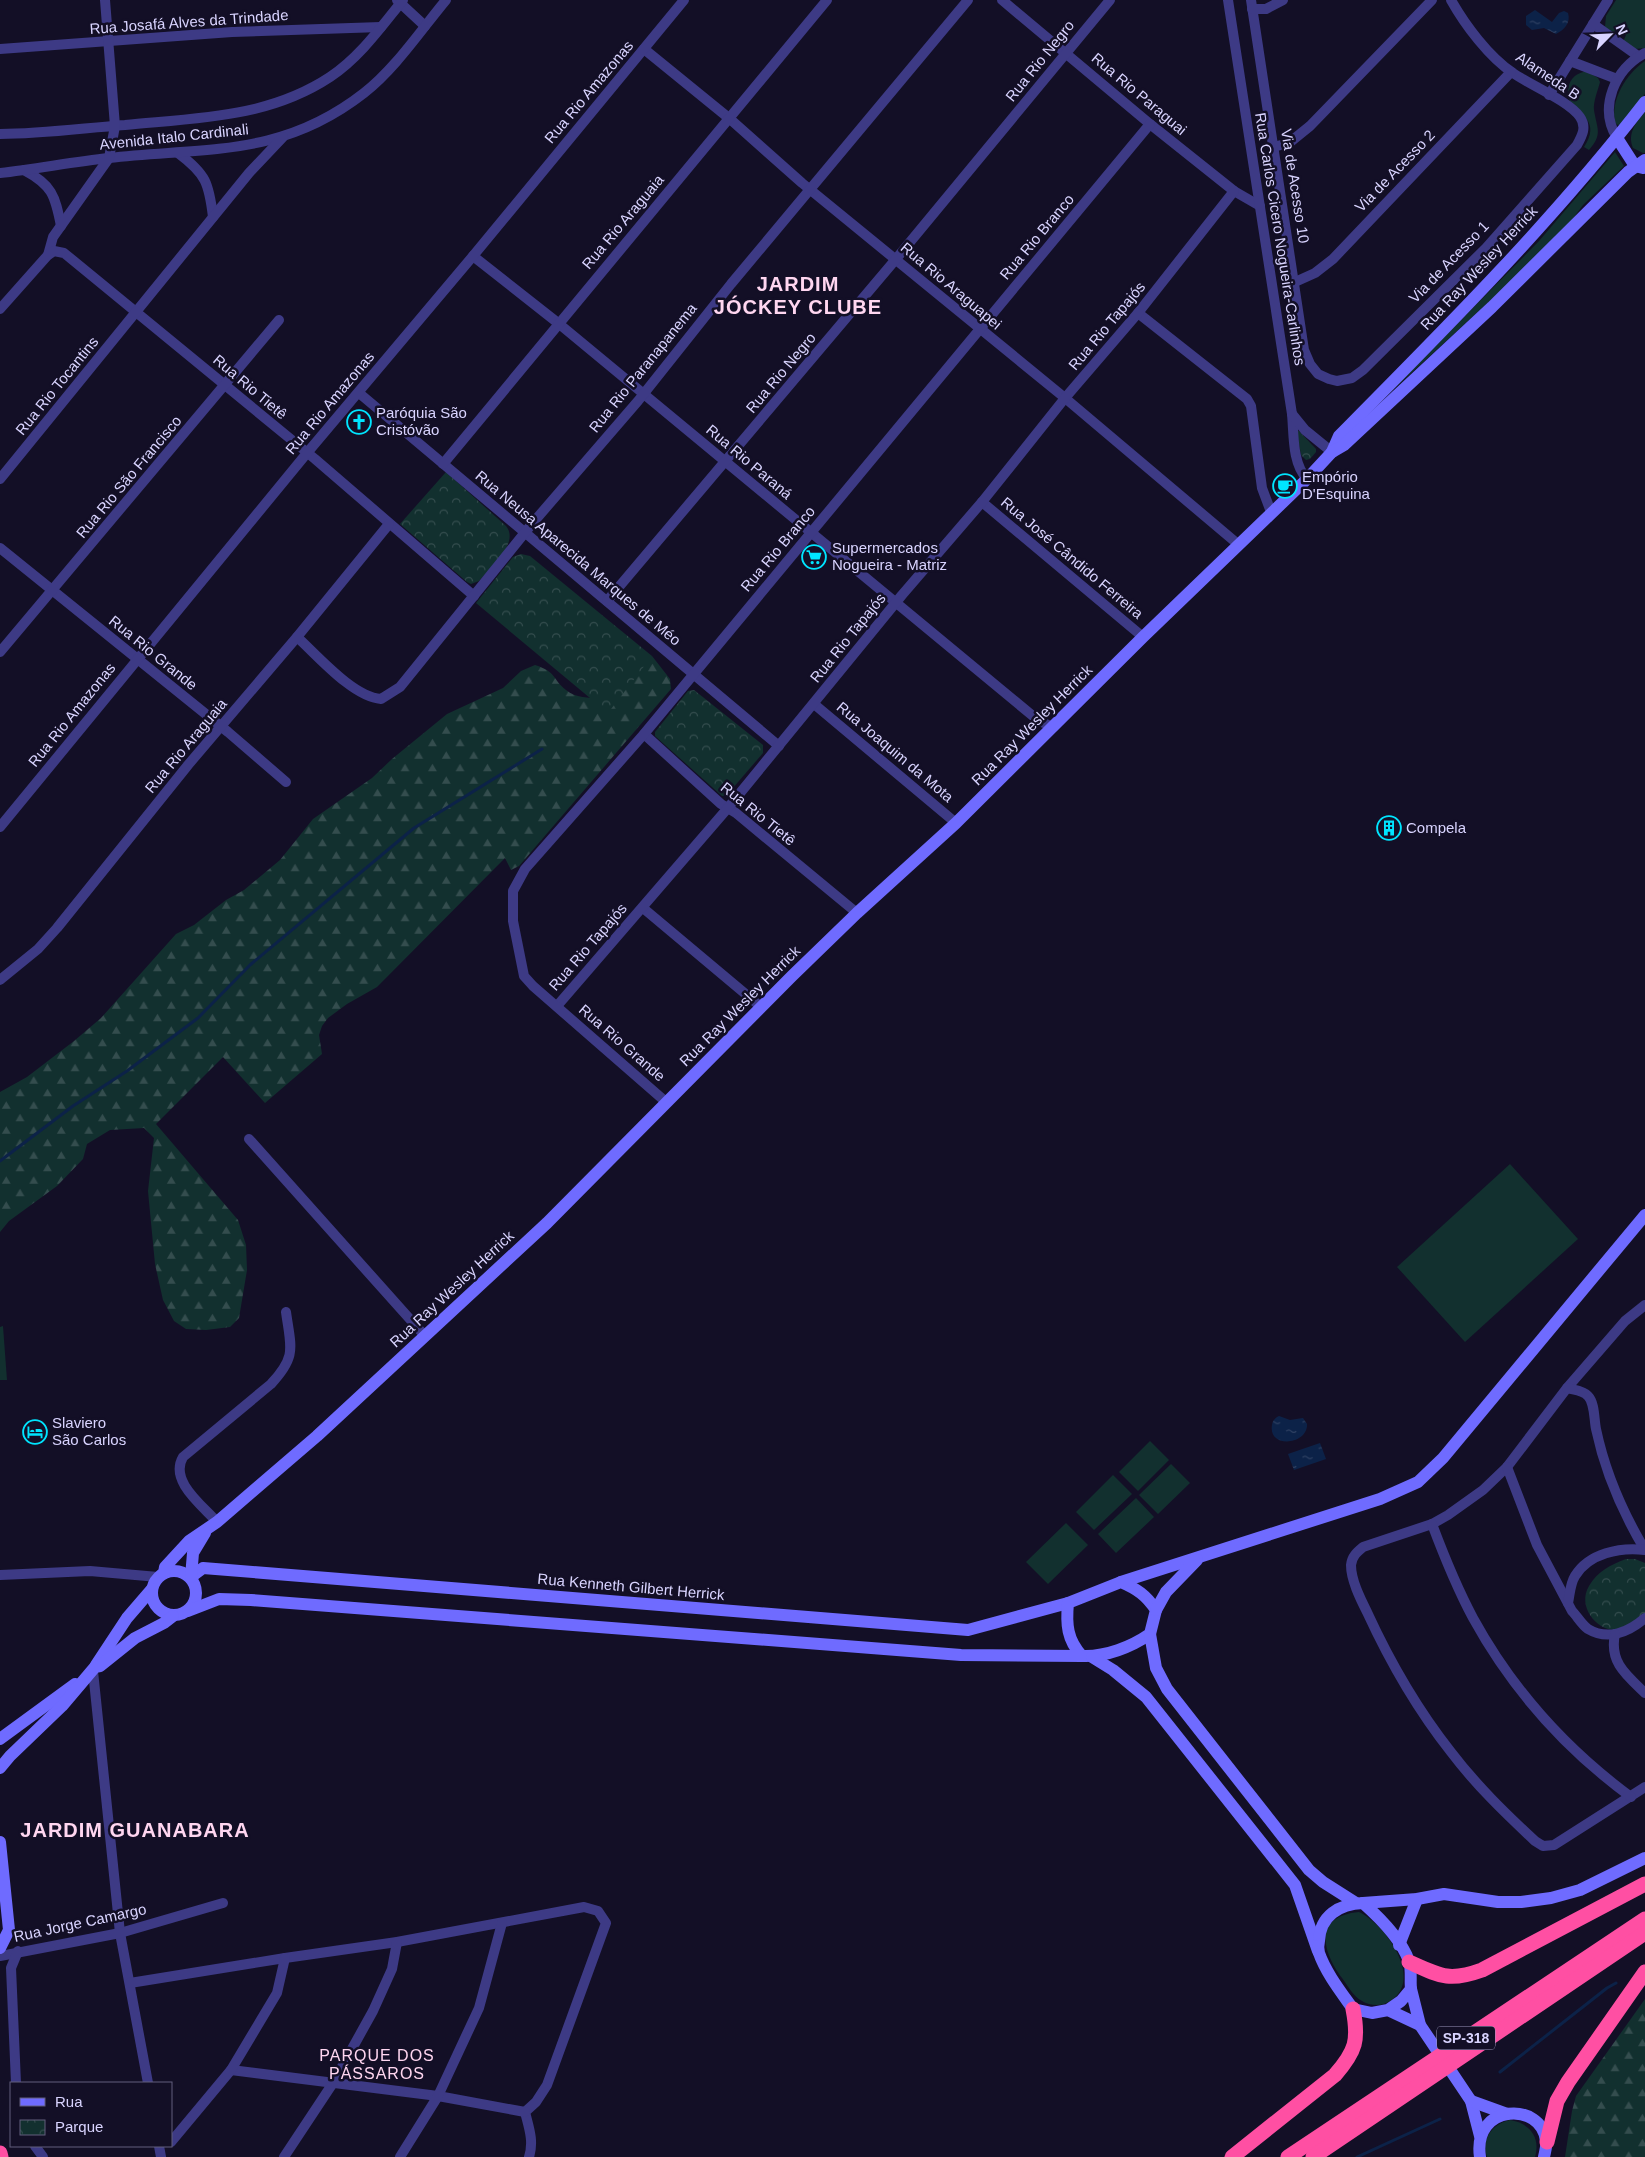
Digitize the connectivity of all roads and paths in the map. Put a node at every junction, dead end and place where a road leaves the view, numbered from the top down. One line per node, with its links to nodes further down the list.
1 (106, 0): 18 (street)
2 (446, 0): 16 (street, Avenida Italo Cardinali)
3 (684, 0): 19 (street, Rua Rio Amazonas)
4 (827, 0): 28 (street, Rua Rio Araguaia)
5 (968, 0): 41 (street, Rua Rio Paranapanema)
6 (1002, 0): 21 (street, Rua Rio Paraguai)
7 (1110, 0): 21 (street, Rua Rio Negro)
8 (1228, 0): 43 (street, Rua Carlos Cicero Nogueira-Carlinhos)
9 (1283, 0): 14 (street)
10 (1432, 0): 35 (street)
11 (1451, 0): 24 (street, Alameda B)
12 (1608, 0): 15 (street)
13 (400, 1): 16 (street); 17 (street, Avenida Italo Cardinali)
14 (1252, 5): 35 (street, Via de Acesso 10)
15 (1593, 24): 22 (street); 23 (street)
16 (425, 26): 33 (street, Avenida Italo Cardinali)
17 (381, 27): 18 (street, Rua Josafá Alves da Trindade); 30 (street, Avenida Italo Cardinali)
18 (108, 42): 20 (street, Rua Josafá Alves da Trindade); 30 (street)
19 (644, 49): 28 (street, Rua Rio Araguapei); 47 (street, Rua Rio Amazonas)
20 (0, 50)
21 (1066, 53): 29 (street, Rua Rio Paraguai); 48 (street, Rua Rio Negro)
22 (1642, 54): 25 (street)
23 (1570, 61): 25 (street); 26 (street)
24 (1510, 72): 26 (street, Alameda B); 49 (street, Via de Acesso 2)
25 (1617, 79): 34 (street)
26 (1549, 95): 31 (street, Alameda B)
27 (1645, 102): 34 (street, Rua Ray Wesley Herrick)
28 (730, 119): 41 (street, Rua Rio Araguapei); 54 (street, Rua Rio Araguaia)
29 (1150, 124): 42 (street, Rua Rio Paraguai); 55 (street, Rua Rio Branco)
30 (115, 126): 32 (street, Avenida Italo Cardinali); 37 (street)
31 (1584, 133): 56 (street, Via de Acesso 1)
32 (0, 134)
33 (284, 137): 36 (street, Avenida Italo Cardinali); 44 (street, Rua Rio Tocantins)
34 (1617, 138): 38 (street); 62 (street, Rua Ray Wesley Herrick)
35 (1273, 147): 49 (street, Via de Acesso 10)
36 (178, 153): 37 (street, Avenida Italo Cardinali); 44 (street)
37 (109, 158): 39 (street, Avenida Italo Cardinali); 45 (street)
38 (1642, 165): 62 (street, Rua Ray Wesley Herrick)
39 (24, 170): 40 (street, Avenida Italo Cardinali); 45 (street)
40 (0, 173)
41 (810, 190): 48 (street, Rua Rio Araguapei); 59 (street, Rua Rio Paranapanema)
42 (1234, 191): 43 (street, Rua Rio Paraguai); 52 (street, Rua Rio Tapajós)
43 (1260, 206): 61 (street, Rua Carlos Cicero Nogueira-Carlinhos)
44 (213, 217): 51 (street, Rua Rio Tocantins)
45 (61, 226): 46 (street)
46 (48, 255): 50 (street); 51 (street, Rua Rio Tietê)
47 (473, 256): 54 (street, Rua Rio Paraná); 58 (street, Rua Rio Amazonas)
48 (896, 259): 55 (street, Rua Rio Araguapei); 64 (street, Rua Rio Negro)
49 (1295, 282): 56 (street, Via de Acesso 10)
50 (0, 309)
51 (137, 311): 57 (street, Rua Rio Tietê); 66 (street, Rua Rio Tocantins)
52 (1138, 313): 60 (street, Rua Rio Tapajós); 69 (street)
53 (280, 320): 57 (street, Rua Rio São Francisco)
54 (558, 323): 59 (street, Rua Rio Paraná); 65 (street, Rua Rio Araguaia)
55 (980, 329): 60 (street, Rua Rio Araguapei); 72 (street, Rua Rio Branco)
56 (1318, 374)
57 (224, 386): 63 (street, Rua Rio Tietê); 75 (street, Rua Rio São Francisco)
58 (359, 393): 63 (street, Rua Rio Amazonas); 65 (street, Rua Neusa Aparecida Marques de Méo)
59 (643, 394): 64 (street, Rua Rio Paraná); 71 (street, Rua Rio Paranapanema)
60 (1065, 398): 68 (street, Rua Rio Tapajós); 73 (street, Rua Rio Araguapei)
61 (1292, 414): 62 (street); 67 (street, Rua Carlos Cicero Nogueira-Carlinhos)
62 (1332, 452): 67 (street, Rua Ray Wesley Herrick)
63 (307, 453): 70 (street, Rua Rio Tietê); 82 (street, Rua Rio Amazonas)
64 (726, 462): 72 (street, Rua Rio Paraná); 77 (street, Rua Rio Negro)
65 (443, 464): 71 (street, Rua Neusa Aparecida Marques de Méo)
66 (0, 479)
67 (1307, 479): 69 (street, Rua Ray Wesley Herrick)
68 (982, 502): 78 (street, Rua Rio Tapajós); 80 (street, Rua José Cândido Ferreira)
69 (1271, 512): 73 (street, Rua Ray Wesley Herrick)
70 (389, 524): 76 (street, Rua Rio Tietê); 79 (street, Rua Rio Araguaia)
71 (525, 533): 76 (street, Rua Rio Paranapanema); 77 (street, Rua Neusa Aparecida Marques de Méo)
72 (810, 533): 78 (street, Rua Rio Paraná); 83 (street, Rua Rio Branco)
73 (1239, 545): 80 (street, Rua Ray Wesley Herrick)
74 (0, 548): 75 (street, Rua Rio Grande)
75 (53, 591): 81 (street, Rua Rio São Francisco); 82 (street, Rua Rio Grande)
76 (474, 596): 79 (street, Rua Rio Paranapanema)
77 (608, 601): 83 (street, Rua Neusa Aparecida Marques de Méo)
78 (896, 604): 84 (street, Rua Rio Tapajós); 86 (street, Rua Rio Paraná)
79 (297, 637): 85 (street, Rua Rio Araguaia)
80 (1143, 637): 86 (street, Rua Ray Wesley Herrick)
81 (0, 652)
82 (137, 659): 85 (street, Rua Rio Grande); 92 (street, Rua Rio Amazonas)
83 (693, 674): 87 (street, Rua Rio Branco); 88 (street, Rua Neusa Aparecida Marques de Méo)
84 (814, 704): 88 (street, Rua Rio Tapajós); 91 (street, Rua Joaquim da Mota)
85 (220, 727): 89 (street, Rua Rio Grande); 95 (street, Rua Rio Araguaia)
86 (1053, 727): 91 (street, Rua Ray Wesley Herrick)
87 (644, 734): 90 (street, Rua Rio Tietê); 96 (street, Rua Rio Branco)
88 (779, 746): 90 (street, Rua Rio Tapajós)
89 (286, 782)
90 (728, 808): 93 (street, Rua Rio Tapajós); 94 (street, Rua Rio Tietê)
91 (956, 823): 94 (street, Rua Ray Wesley Herrick)
92 (0, 827)
93 (643, 908): 96 (street, Rua Rio Tapajós); 97 (street)
94 (857, 913): 97 (street, Rua Ray Wesley Herrick)
95 (0, 980)
96 (557, 1006): 98 (street, Rua Rio Grande)
97 (761, 1007): 98 (street, Rua Ray Wesley Herrick)
98 (666, 1102): 103 (street, Rua Ray Wesley Herrick)
99 (249, 1138): 103 (street)
100 (1645, 1215): 109 (street)
101 (1645, 1305): 104 (street)
102 (286, 1312): 107 (street)
103 (425, 1336): 107 (street, Rua Ray Wesley Herrick)
104 (1567, 1388): 105 (street); 108 (street)
105 (1507, 1467): 106 (street); 116 (street)
106 (1432, 1524): 129 (street); 129 (street)
107 (213, 1525): 111 (street, Rua Ray Wesley Herrick); 112 (street)
108 (1645, 1550): 116 (street)
109 (1199, 1558): 113 (street); 117 (street)
110 (0, 1575): 111 (street)
111 (161, 1575): 112 (street); 114 (street)
112 (190, 1577): 115 (street, Rua Kenneth Gilbert Herrick); 118 (street)
113 (1121, 1582): 115 (street); 117 (street)
114 (152, 1589): 119 (street); 124 (street)
115 (1068, 1603): 123 (street)
116 (1568, 1603): 122 (street)
117 (1156, 1610): 121 (street)
118 (188, 1611): 119 (street); 123 (street)
119 (173, 1616): 124 (street)
120 (1645, 1618): 122 (street)
121 (1150, 1634): 123 (street); 135 (street)
122 (1615, 1634): 125 (street)
123 (1087, 1656): 144 (street)
124 (94, 1669): 126 (street); 127 (street); 138 (street)
125 (1645, 1692)
126 (0, 1739)
127 (0, 1768)
128 (1645, 1787): 129 (street)
129 (1631, 1797)
130 (0, 1842): 142 (street)
131 (1645, 1858): 133 (street)
132 (1645, 1884): 147 (highway)
133 (1417, 1899): 135 (street); 141 (street)
134 (223, 1903): 138 (street, Rua Jorge Camargo)
135 (1360, 1903): 141 (street); 144 (street)
136 (1645, 1919): 169 (highway, SP-318)
137 (502, 1923): 140 (street); 158 (street); 160 (street)
138 (120, 1933): 143 (street, Rua Jorge Camargo); 149 (street)
139 (1645, 1933): 170 (highway, SP-318)
140 (397, 1942): 146 (street); 157 (street)
141 (1399, 1945): 147 (street)
142 (0, 1948)
143 (18, 1951): 145 (street, Rua Jorge Camargo); 155 (street)
144 (1318, 1951): 151 (street)
145 (0, 1956)
146 (284, 1958): 149 (street); 154 (street)
147 (1409, 1962): 150 (street)
148 (1645, 1972): 164 (highway)
149 (130, 1983): 156 (street)
150 (1411, 1988): 152 (street); 153 (street)
151 (1353, 2009): 152 (street); 168 (highway)
152 (1388, 2010): 153 (street)
153 (1422, 2029): 159 (street)
154 (231, 2070): 157 (street); 163 (street)
155 (16, 2082)
156 (148, 2082)
157 (333, 2083): 158 (street); 165 (street)
158 (438, 2096): 160 (street); 166 (street)
159 (1471, 2101): 161 (street); 162 (street)
160 (525, 2112): 167 (street)
161 (1507, 2114): 162 (street); 164 (street)
162 (1480, 2136): 171 (street)
163 (172, 2141)
164 (1545, 2150)
165 (284, 2157)
166 (400, 2157)
167 (529, 2157)
168 (1232, 2157)
169 (1288, 2157)
170 (1313, 2157)
171 (1480, 2157)

